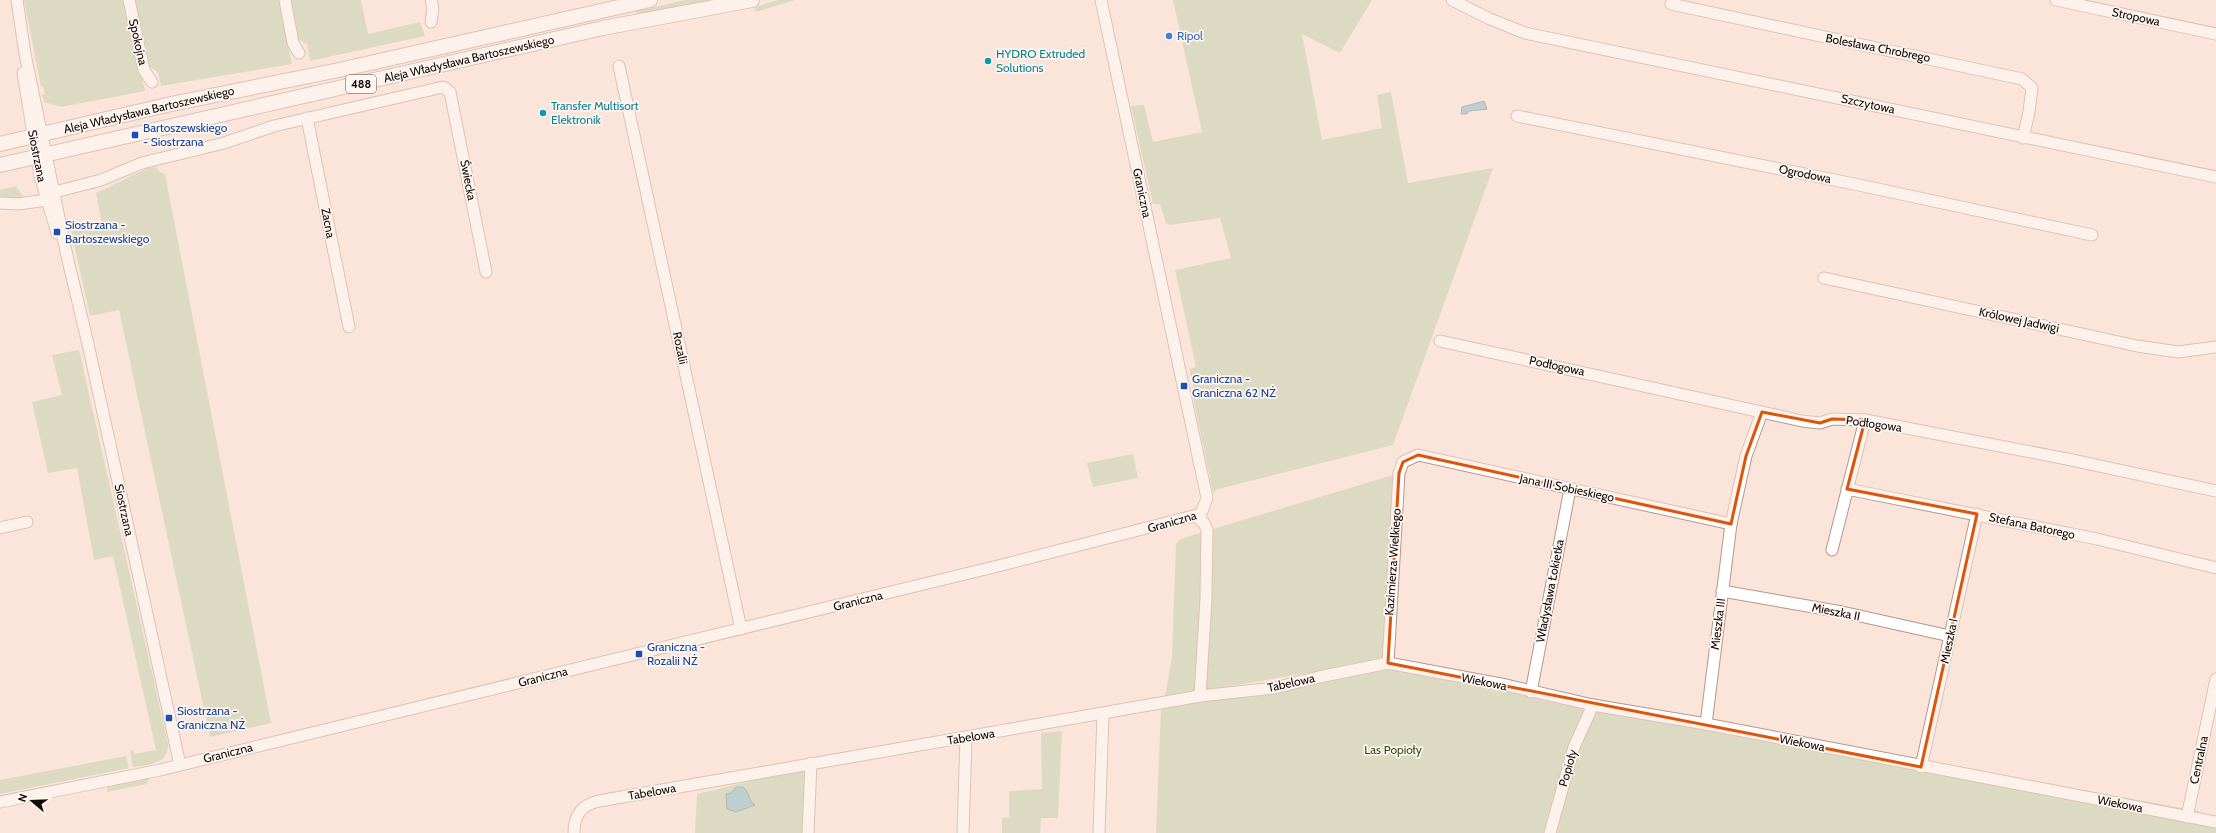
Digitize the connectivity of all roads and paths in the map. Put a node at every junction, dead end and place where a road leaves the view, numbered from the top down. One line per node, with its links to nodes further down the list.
1 (17, 0): 18 (street, Siostrzana)
2 (129, 0): 15 (street, Spokojna)
3 (285, 0): 13 (street)
4 (431, 0): 11 (street)
5 (650, 0): 18 (main road, Aleja Władysława Bartoszewskiego / 488)
6 (752, 0): 21 (main road, Aleja Władysława Bartoszewskiego / 488)
7 (1101, 0): 39 (street, Graniczna)
8 (1452, 0): 19 (street, Szczytowa)
9 (2056, 0): 12 (street, Stropowa)
10 (1671, 4): 19 (street, Bolesława Chrobrego)
11 (431, 22)
12 (2216, 34)
13 (299, 53)
14 (619, 66): 46 (street, Rozalii)
15 (152, 82)
16 (1517, 116): 26 (street, Ogrodowa)
17 (307, 118): 24 (street); 27 (street, Świecka); 29 (street, Zacna)
18 (38, 135): 20 (main road, Aleja Władysława Bartoszewskiego / 488); 21 (street, Siostrzana)
19 (2023, 138): 23 (street, Szczytowa)
20 (0, 144)
21 (42, 156): 22 (main road, Aleja Władysława Bartoszewskiego / 488); 24 (street, Siostrzana)
22 (0, 166)
23 (2216, 177)
24 (51, 196): 25 (street); 58 (street, Siostrzana)
25 (0, 203)
26 (2092, 235)
27 (486, 272)
28 (1824, 278): 31 (street, Królowej Jadwigi)
29 (349, 327)
30 (1440, 342): 32 (street, Podłogowa)
31 (2216, 347)
32 (1762, 412): 33 (street, Podłogowa); 41 (street, Mieszka III)
33 (1865, 420): 35 (street); 37 (street, Podłogowa)
34 (1403, 462): 36 (street, Jana III Sobieskiego); 48 (street, Kazimierza Wielkiego)
35 (1847, 489): 38 (street, Stefana Batorego); 43 (street)
36 (1570, 490): 41 (street, Jana III Sobieskiego); 50 (street, Władysława Łokietka)
37 (2216, 491)
38 (1977, 514): 44 (street, Stefana Batorego); 47 (street, Mieszka I)
39 (1197, 517): 46 (street, Graniczna); 51 (street)
40 (27, 522): 42 (street)
41 (1731, 524): 45 (street, Mieszka III)
42 (0, 528)
43 (1832, 550)
44 (2216, 568)
45 (1722, 591): 47 (street, Mieszka II); 55 (street, Mieszka III)
46 (741, 629): 58 (street, Graniczna)
47 (1950, 636): 59 (street, Mieszka I)
48 (1388, 664): 50 (street, Wiekowa); 51 (street, Tabelowa)
49 (2216, 679): 52 (street, Centralna)
50 (1531, 692): 53 (street, Wiekowa)
51 (1200, 696): 54 (street, Tabelowa)
52 (2213, 704): 61 (street, Centralna)
53 (1593, 705): 55 (street, Wiekowa); 67 (street, Popioły)
54 (1103, 714): 56 (street, Tabelowa); 66 (street)
55 (1706, 724): 59 (street, Wiekowa)
56 (966, 738): 57 (street, Tabelowa); 65 (street)
57 (811, 763): 63 (street, Tabelowa); 64 (street)
58 (180, 765): 60 (street, Graniczna)
59 (1921, 767): 61 (street, Wiekowa)
60 (0, 802)
61 (2187, 817): 62 (street, Wiekowa)
62 (2216, 822)
63 (574, 833)
64 (808, 833)
65 (963, 833)
66 (1099, 833)
67 (1550, 833)

